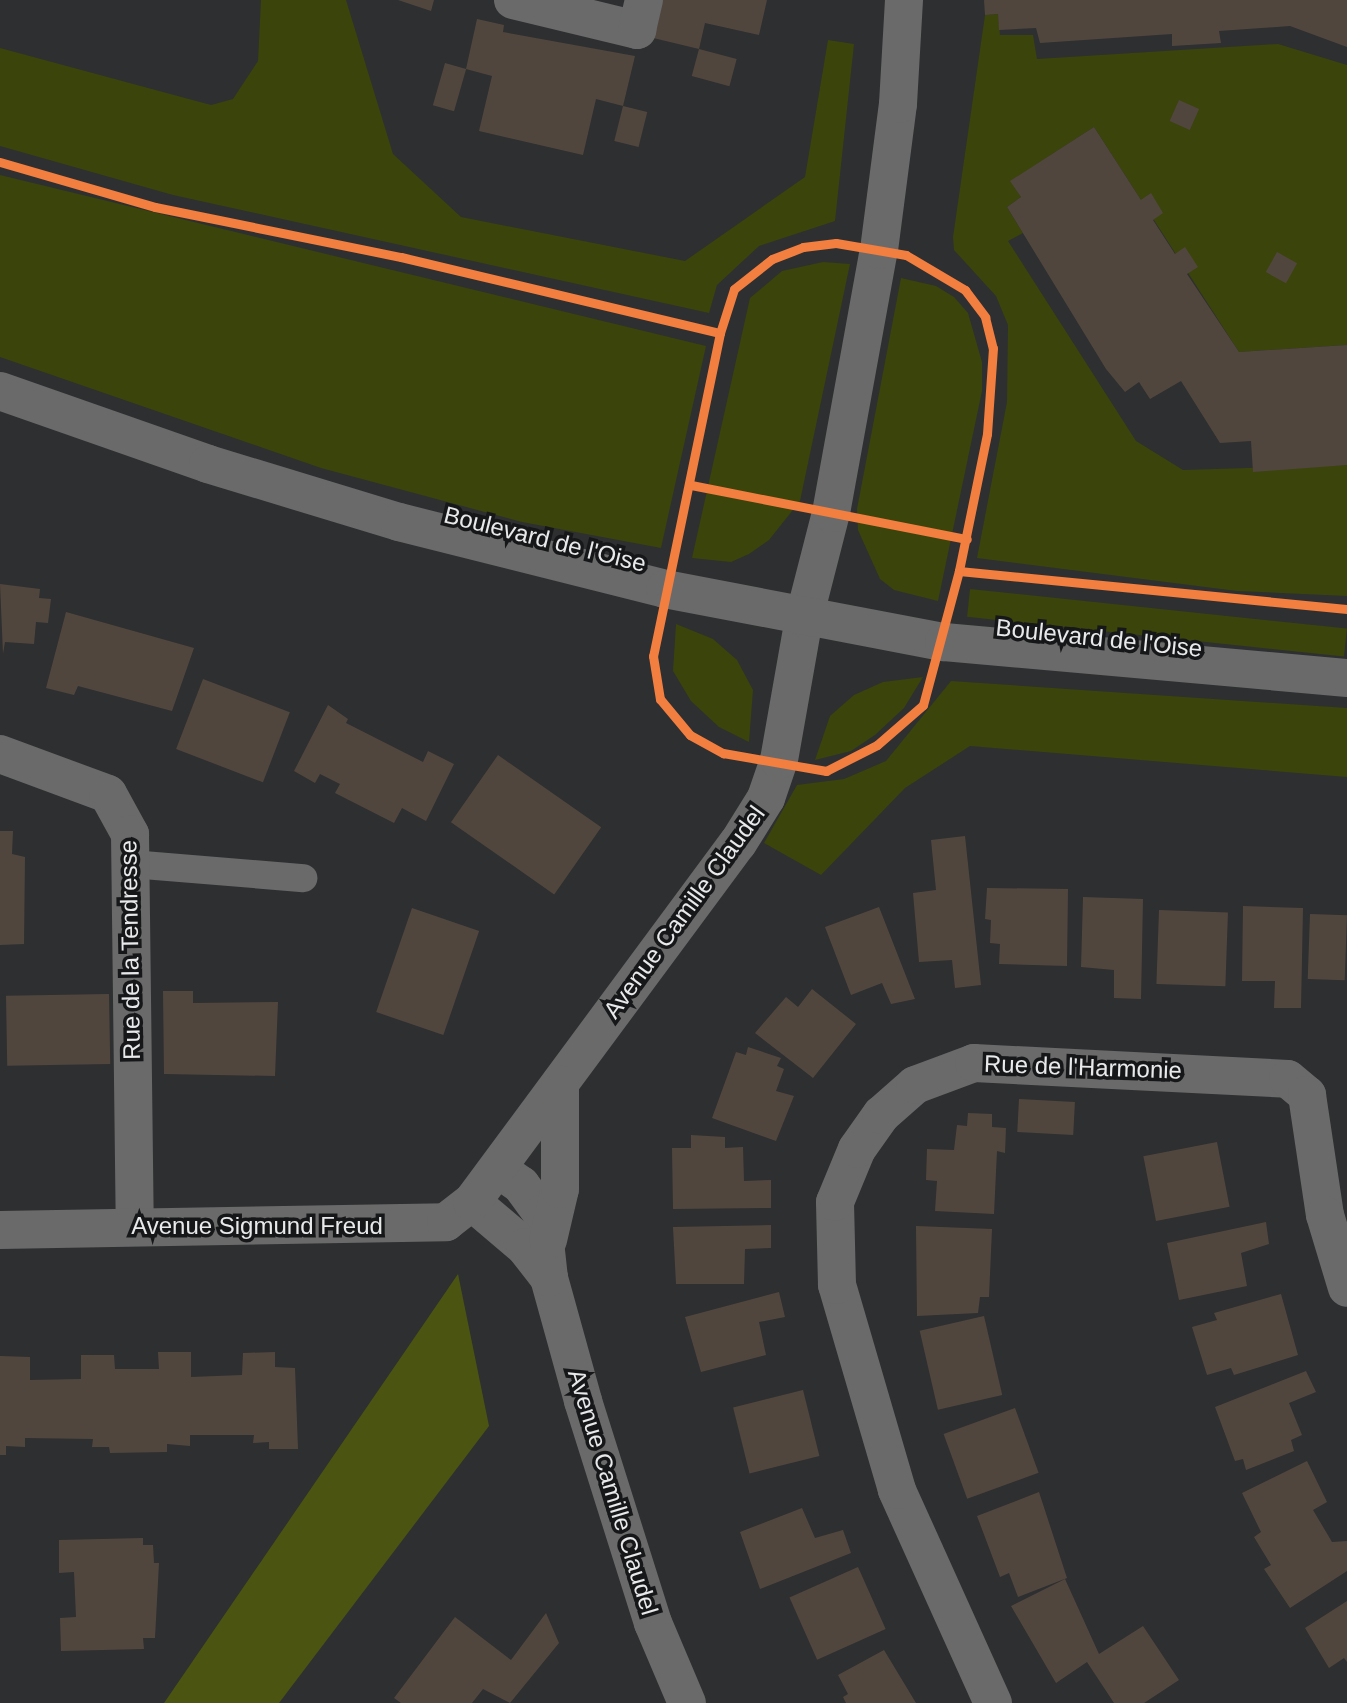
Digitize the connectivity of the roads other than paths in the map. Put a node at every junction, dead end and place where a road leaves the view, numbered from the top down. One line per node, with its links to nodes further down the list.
1 (513, 0): 2 (street)
2 (644, 0)
3 (904, 0): 5 (street, Avenue Camille Claudel)
4 (0, 391): 5 (street, Boulevard de l'Oise)
5 (804, 618): 6 (street, Boulevard de l'Oise); 10 (street, Avenue Camille Claudel)
6 (1347, 678)
7 (0, 754): 8 (street, Rue de la Tendresse)
8 (131, 864): 9 (lane); 12 (street, Rue de la Tendresse)
9 (303, 877)
10 (560, 1084): 11 (street, Avenue Camille Claudel); 14 (street)
11 (488, 1182): 12 (street, Avenue Sigmund Freud); 14 (street)
12 (135, 1226): 13 (street, Avenue Sigmund Freud)
13 (0, 1230)
14 (548, 1260): 16 (street, Avenue Camille Claudel)
15 (1347, 1288): 17 (street, Rue de l'Harmonie)
16 (687, 1703)
17 (993, 1703)

